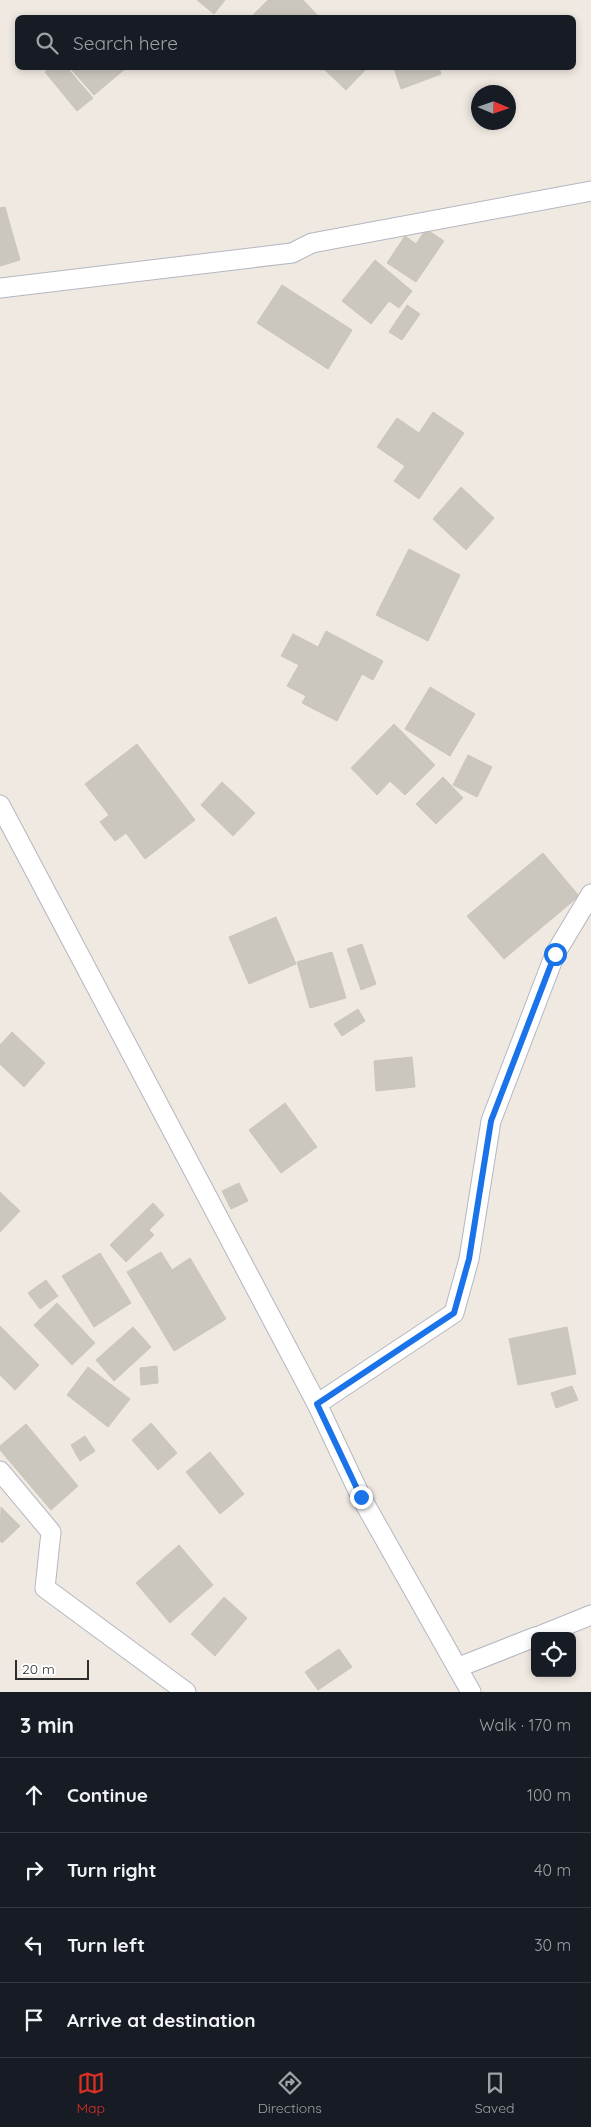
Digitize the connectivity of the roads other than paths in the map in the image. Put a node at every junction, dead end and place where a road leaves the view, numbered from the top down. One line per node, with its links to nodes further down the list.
1 (591, 191): 2 (street)
2 (0, 288)
3 (0, 805): 5 (street)
4 (591, 894): 5 (street)
5 (317, 1404): 10 (street)
6 (0, 1471): 11 (street)
7 (591, 1615): 8 (street)
8 (549, 1632)
9 (531, 1639): 10 (street)
10 (459, 1668): 12 (street)
11 (186, 1692)
12 (471, 1692)

